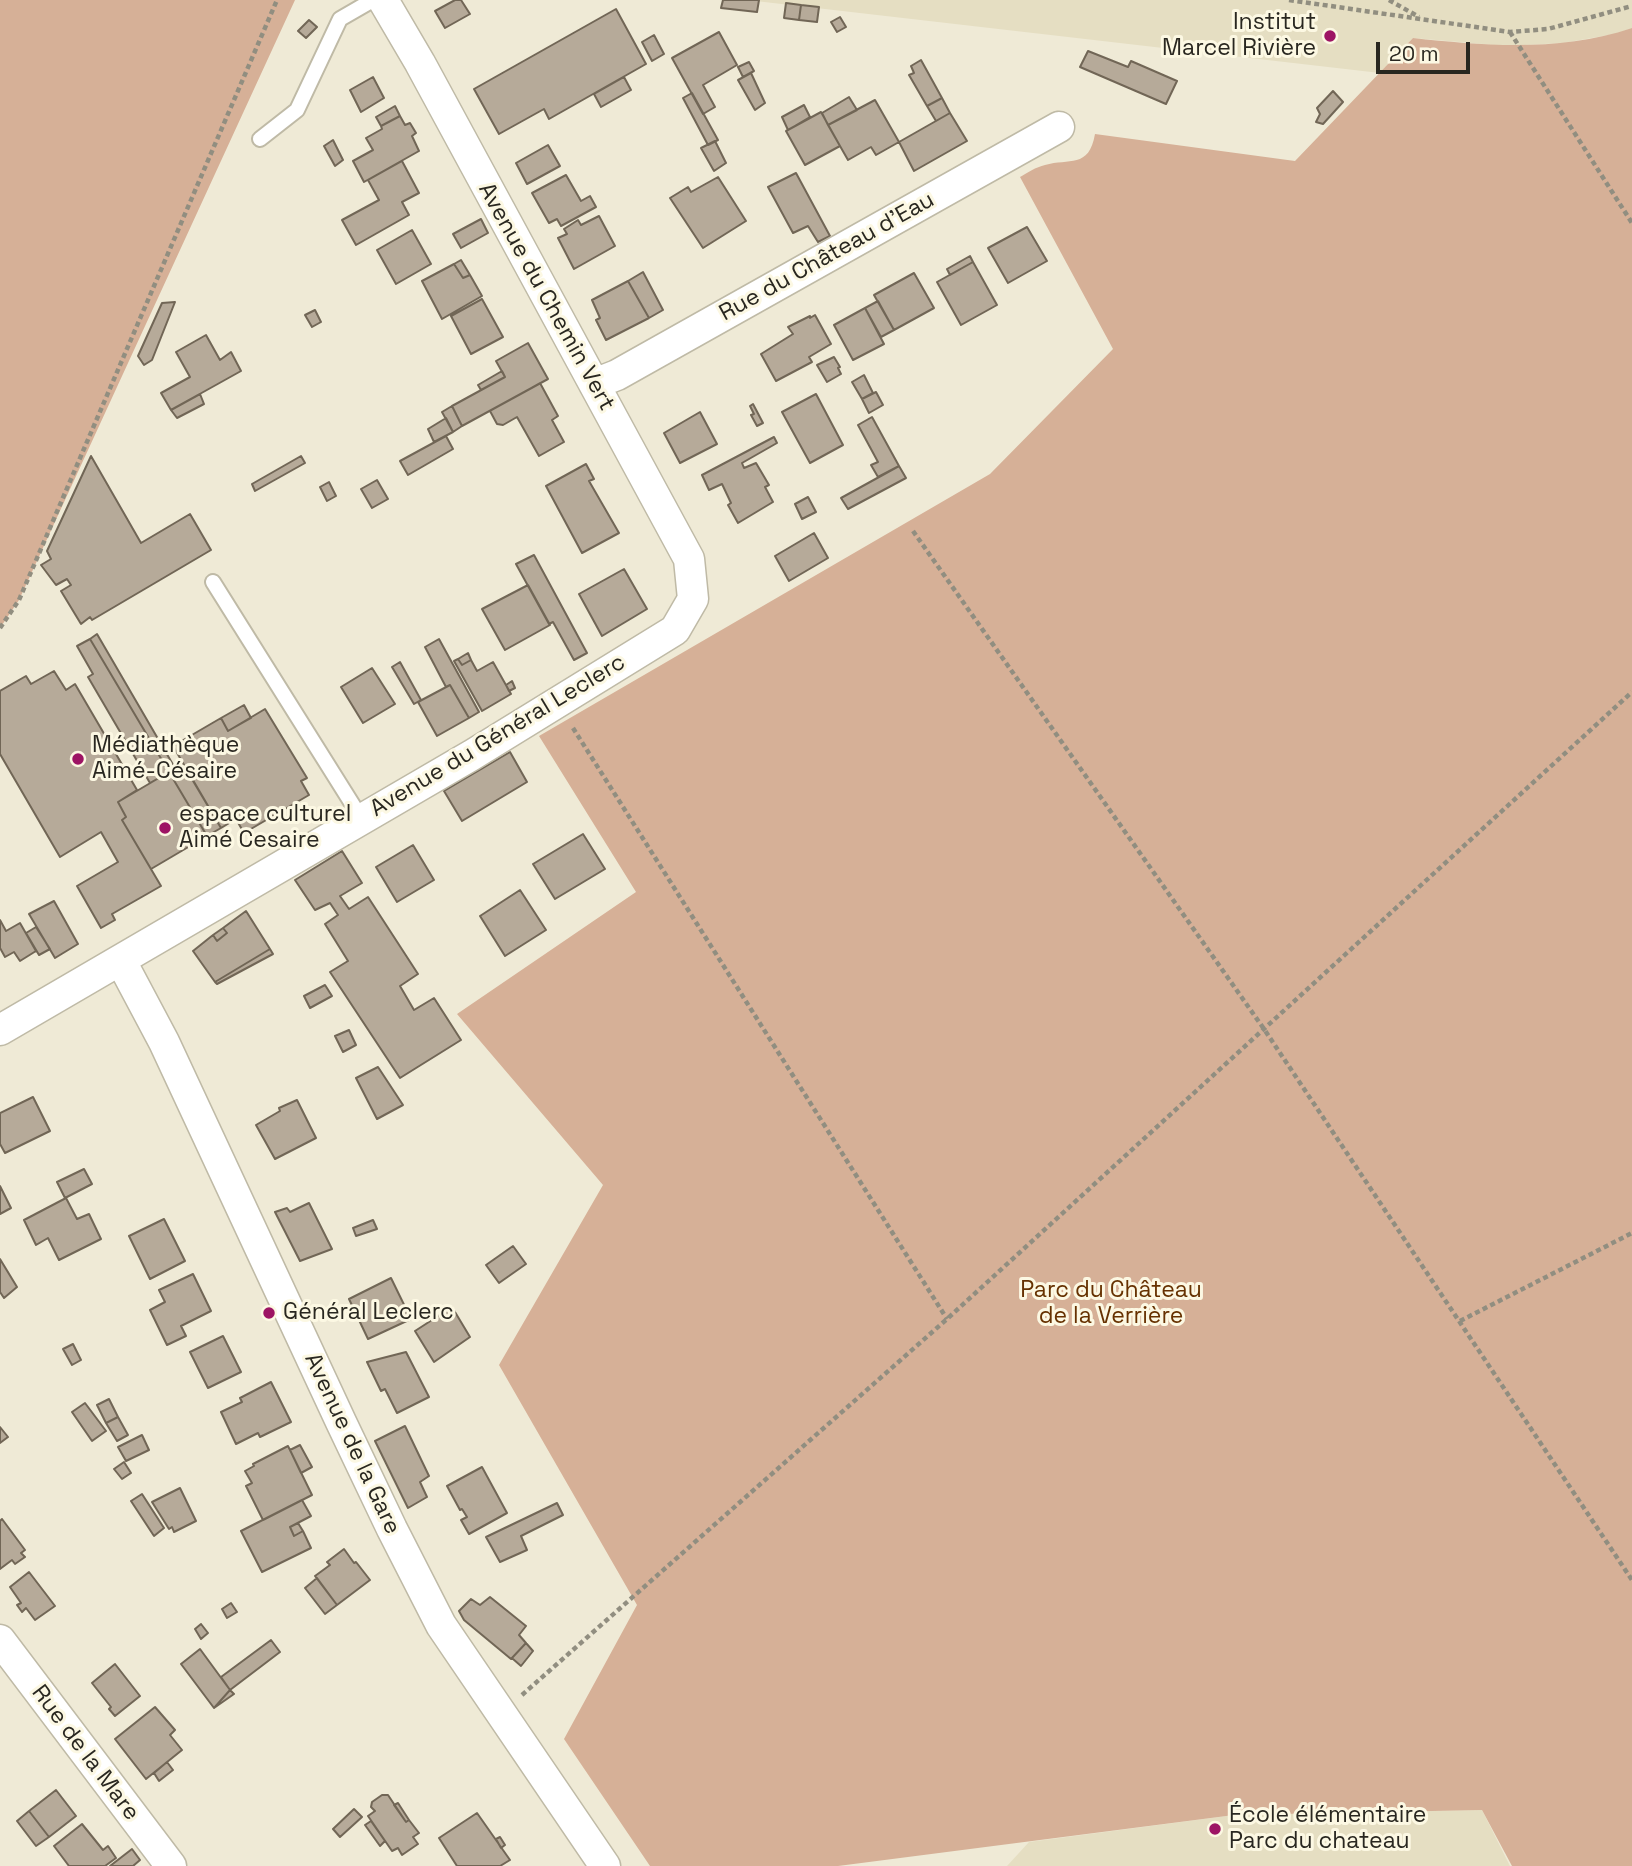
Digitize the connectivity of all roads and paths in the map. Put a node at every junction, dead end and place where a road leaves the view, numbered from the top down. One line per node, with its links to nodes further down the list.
1 (277, 0): 16 (path)
2 (373, 0): 10 (lane)
3 (383, 0): 12 (street, Avenue du Chemin Vert)
4 (1289, 0): 7 (path)
5 (1389, 0): 7 (path)
6 (1632, 6): 8 (path)
7 (1424, 20): 8 (path)
8 (1510, 32): 11 (path)
9 (1059, 127): 12 (street, Rue du Château d'Eau)
10 (260, 139)
11 (1632, 223)
12 (594, 384): 15 (street, Avenue du Chemin Vert)
13 (913, 531): 21 (path)
14 (214, 582): 19 (lane)
15 (693, 599): 18 (street, Avenue du Général Leclerc)
16 (0, 628)
17 (1632, 692): 21 (path)
18 (557, 703): 19 (street, Avenue du Général Leclerc); 24 (path)
19 (361, 818): 20 (street, Avenue du Général Leclerc)
20 (121, 961): 22 (street, Avenue du Général Leclerc); 28 (street, Avenue de la Gare)
21 (1264, 1028): 24 (path); 25 (path)
22 (0, 1030)
23 (1632, 1233): 25 (path)
24 (947, 1319): 28 (path)
25 (1460, 1321): 26 (path)
26 (1632, 1580)
27 (0, 1640): 29 (street, Rue de la Mare)
28 (501, 1714): 30 (street, Avenue de la Gare)
29 (171, 1866)
30 (605, 1866)

